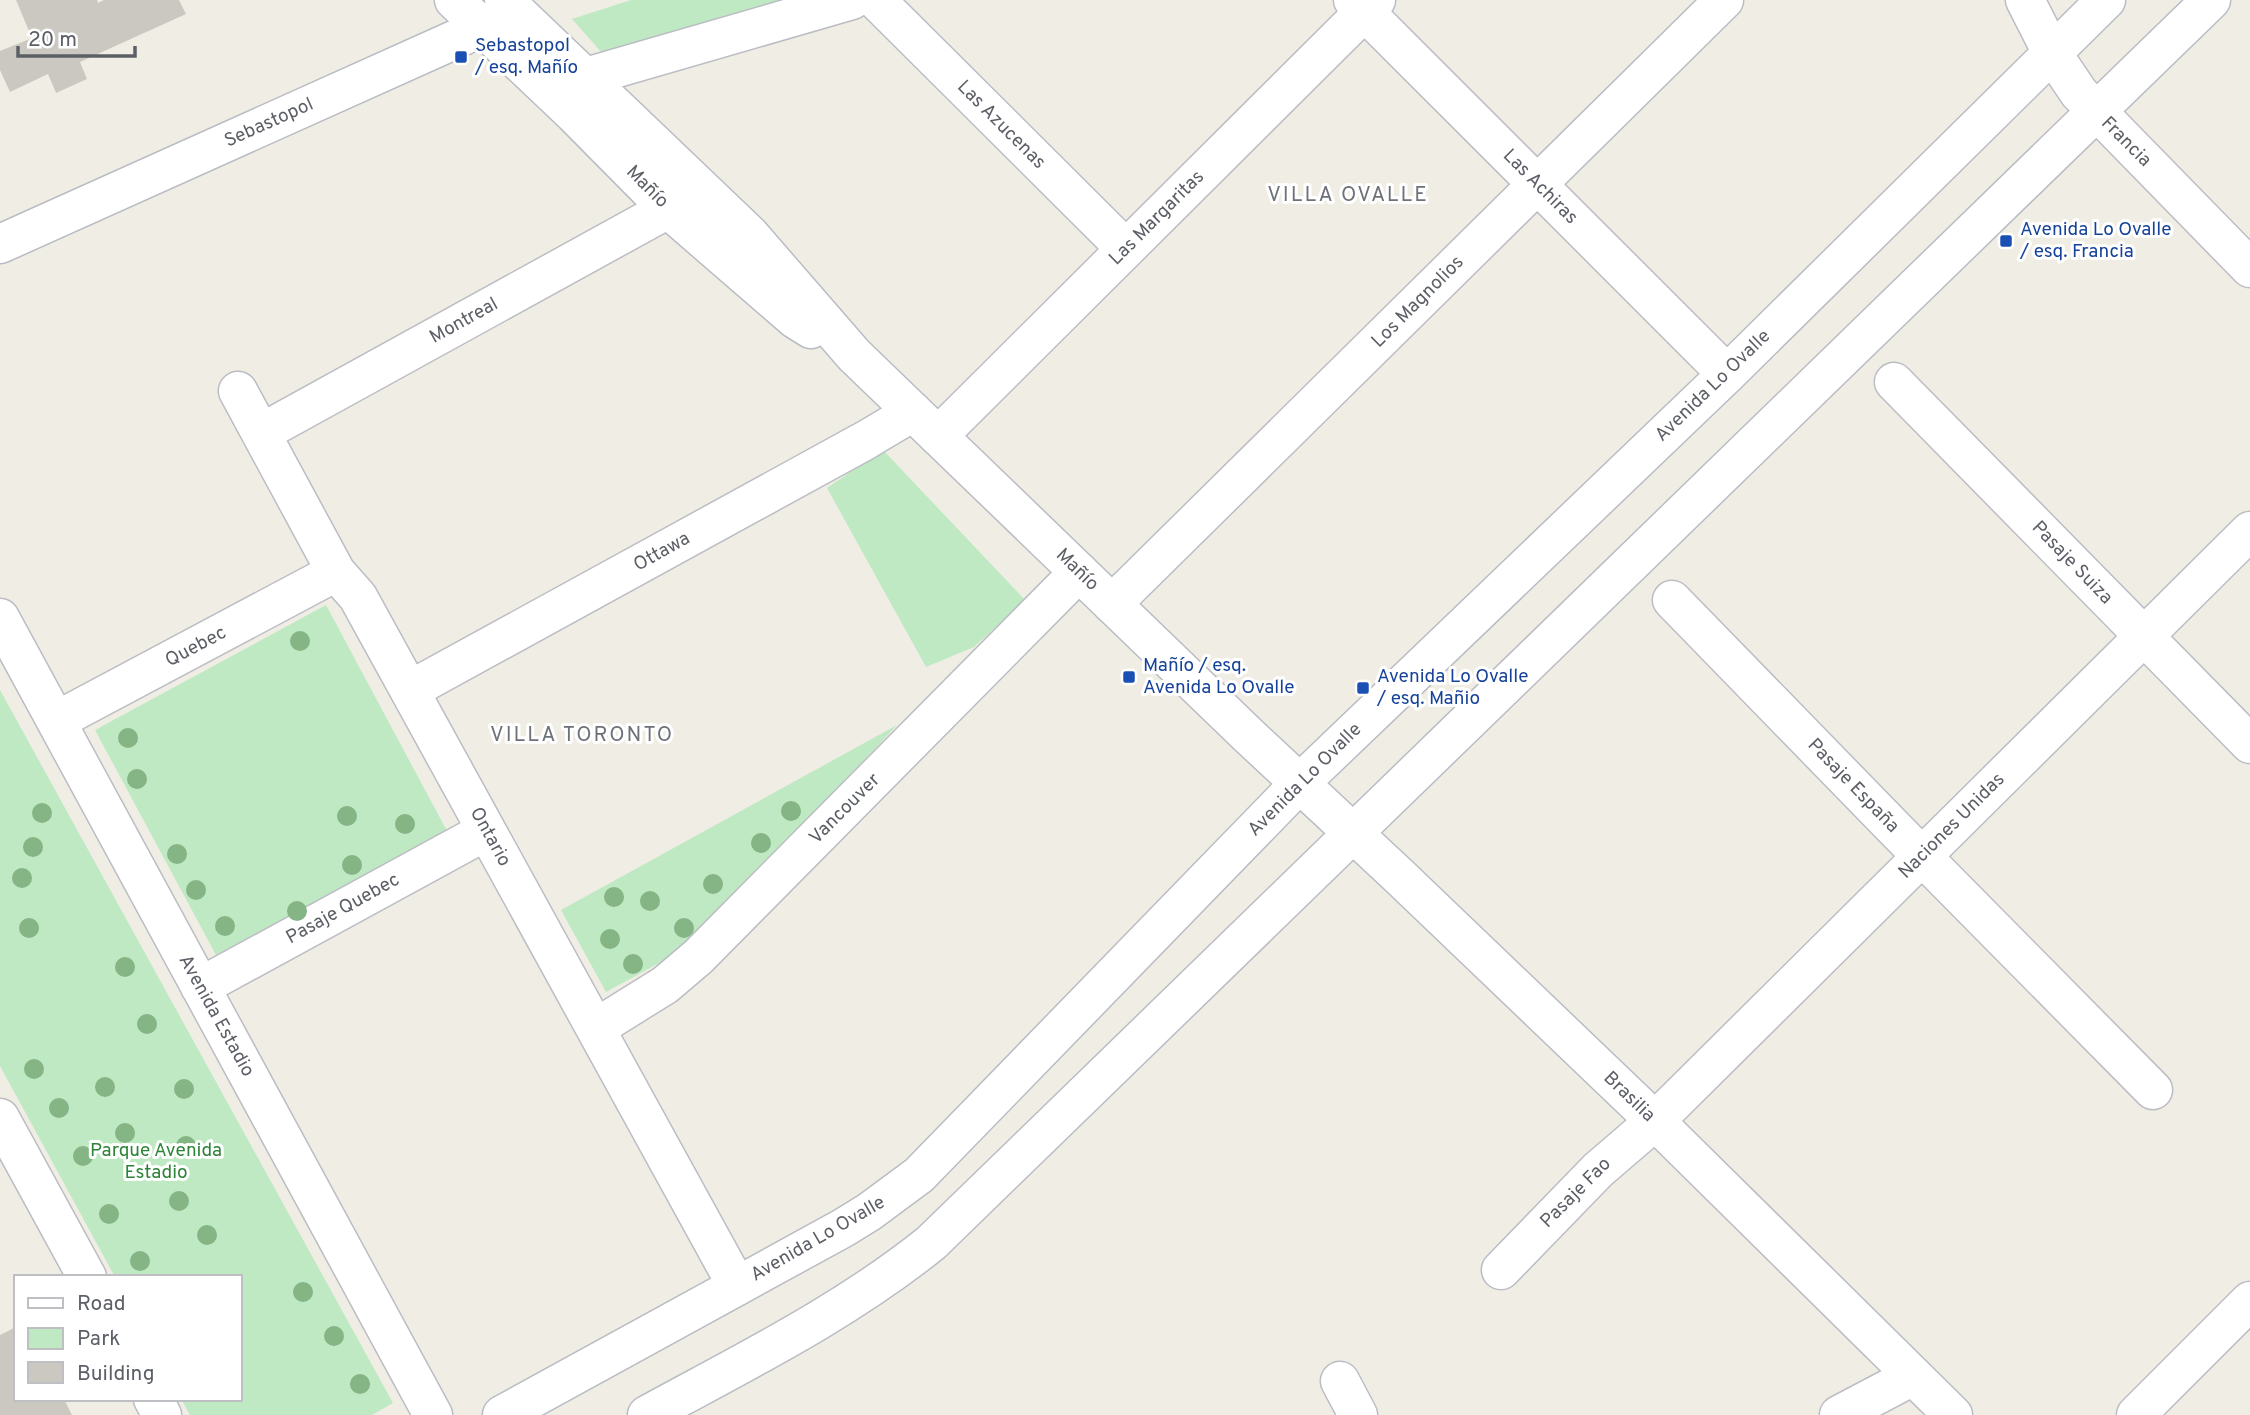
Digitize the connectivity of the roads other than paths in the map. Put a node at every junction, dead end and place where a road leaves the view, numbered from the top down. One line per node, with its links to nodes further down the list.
1 (454, 0): 9 (street, Mañío)
2 (852, 0): 11 (street)
3 (876, 0): 16 (street, Las Azucenas)
4 (1724, 0): 13 (street, Los Magnolios)
5 (2025, 0): 10 (street, Francia)
6 (2106, 0): 10 (street, Avenida Lo Ovalle)
7 (2211, 0): 12 (street)
8 (1365, 4): 13 (street, Las Achiras); 16 (street, Las Margaritas)
9 (509, 9): 11 (street, Mañío); 14 (street, Mañío); 15 (street, Sebastopol)
10 (2052, 53): 12 (street, Francia); 19 (street, Avenida Lo Ovalle)
11 (586, 77): 18 (street, Mañío)
12 (2096, 112): 17 (street, Francia); 36 (street)
13 (1537, 184): 19 (street, Las Achiras); 28 (street, Los Magnolios)
14 (668, 209): 18 (street, Mañío); 23 (street, Montreal)
15 (0, 244)
16 (1126, 249): 22 (street, Las Margaritas)
17 (2250, 268)
18 (854, 355): 22 (street, Mañío)
19 (1727, 374): 34 (street, Avenida Lo Ovalle)
20 (1894, 382): 30 (street, Pasaje Suiza)
21 (238, 391): 23 (street, Ontario)
22 (926, 424): 26 (street, Mañío); 31 (street, Ottawa)
23 (261, 433): 25 (street, Ontario)
24 (2250, 531): 30 (street, Naciones Unidas)
25 (336, 572): 31 (street, Ontario); 32 (street, Quebec)
26 (1079, 572): 28 (street, Mañío); 39 (street, Vancouver)
27 (1672, 600): 37 (street, Pasaje España)
28 (1112, 604): 34 (street, Mañío)
29 (0, 618): 32 (street, Avenida Estadio)
30 (2144, 636): 33 (street, Pasaje Suiza); 37 (street, Naciones Unidas)
31 (410, 690): 35 (street, Ontario)
32 (56, 721): 38 (street, Avenida Estadio)
33 (2250, 744)
34 (1300, 783): 36 (street, Brasilia); 45 (street, Avenida Lo Ovalle)
35 (486, 831): 38 (street, Pasaje Quebec); 39 (street, Ontario)
36 (1352, 832): 42 (street, Brasilia); 51 (street)
37 (1922, 856): 40 (street, Pasaje España); 42 (street, Naciones Unidas)
38 (200, 987): 49 (street, Avenida Estadio)
39 (596, 1028): 45 (street, Ontario)
40 (2153, 1090)
41 (0, 1118): 44 (street)
42 (1655, 1121): 43 (street, Pasaje Fao); 47 (street, Brasilia)
43 (1501, 1270)
44 (86, 1275)
45 (737, 1286): 50 (street, Avenida Lo Ovalle)
46 (2250, 1301): 55 (street)
47 (1913, 1376): 53 (street); 54 (street, Brasilia)
48 (1340, 1381): 52 (street)
49 (433, 1415)
50 (502, 1415)
51 (647, 1415)
52 (1358, 1415)
53 (1839, 1415)
54 (1953, 1415)
55 (2136, 1415)

